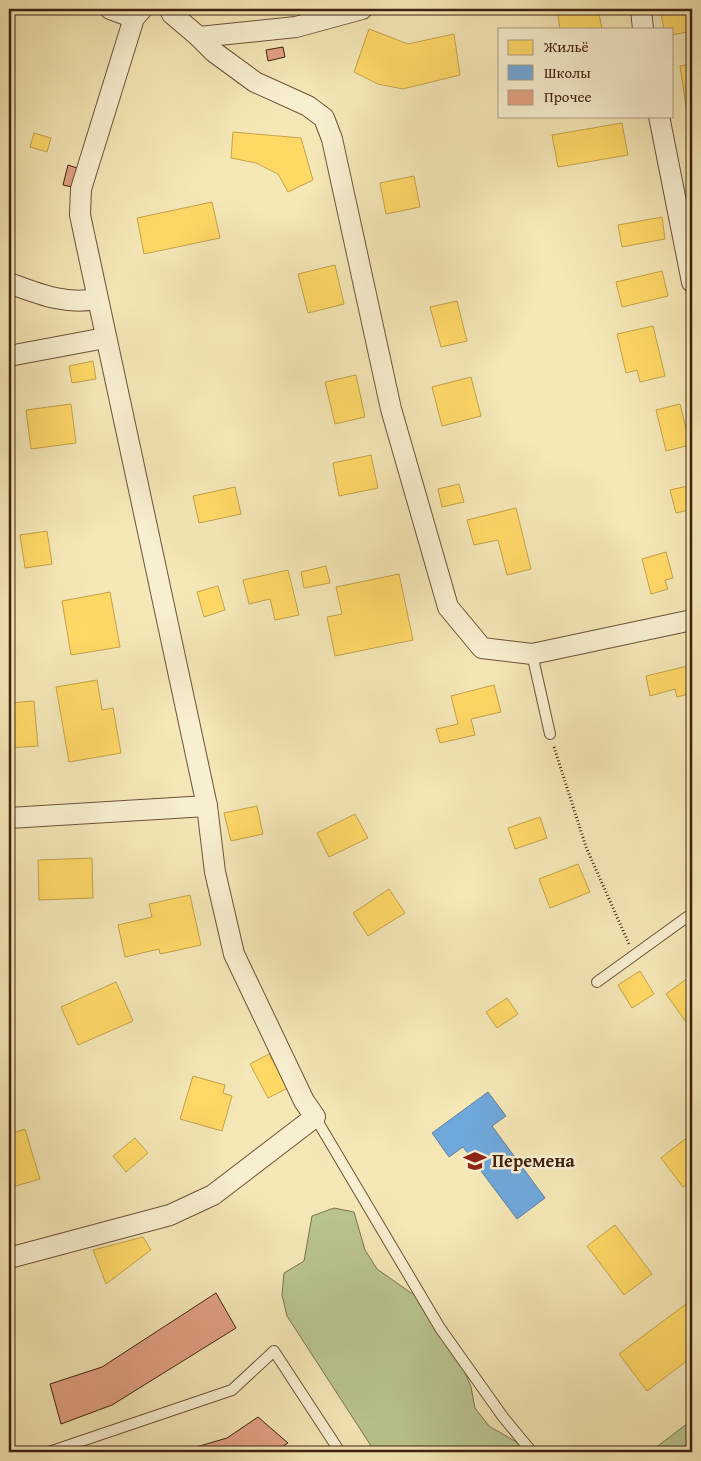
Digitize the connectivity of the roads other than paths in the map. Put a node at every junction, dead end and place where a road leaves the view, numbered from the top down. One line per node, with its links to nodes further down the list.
1 (110, 9): 5 (street)
2 (170, 9): 7 (street)
3 (362, 9): 7 (street)
4 (642, 9): 6 (street)
5 (138, 13): 11 (street)
6 (643, 28)
7 (199, 37): 15 (street)
8 (659, 118): 10 (street)
9 (9, 282): 11 (street)
10 (692, 282)
11 (97, 299): 12 (street)
12 (105, 338): 13 (street); 17 (street)
13 (9, 356)
14 (692, 620): 15 (street)
15 (532, 654): 16 (lane)
16 (550, 734)
17 (207, 806): 18 (street); 21 (street)
18 (9, 818)
19 (692, 916): 20 (lane)
20 (597, 982)
21 (315, 1118): 22 (street); 25 (lane)
22 (9, 1258)
23 (48, 1452): 24 (lane)
24 (340, 1452)
25 (532, 1452)

